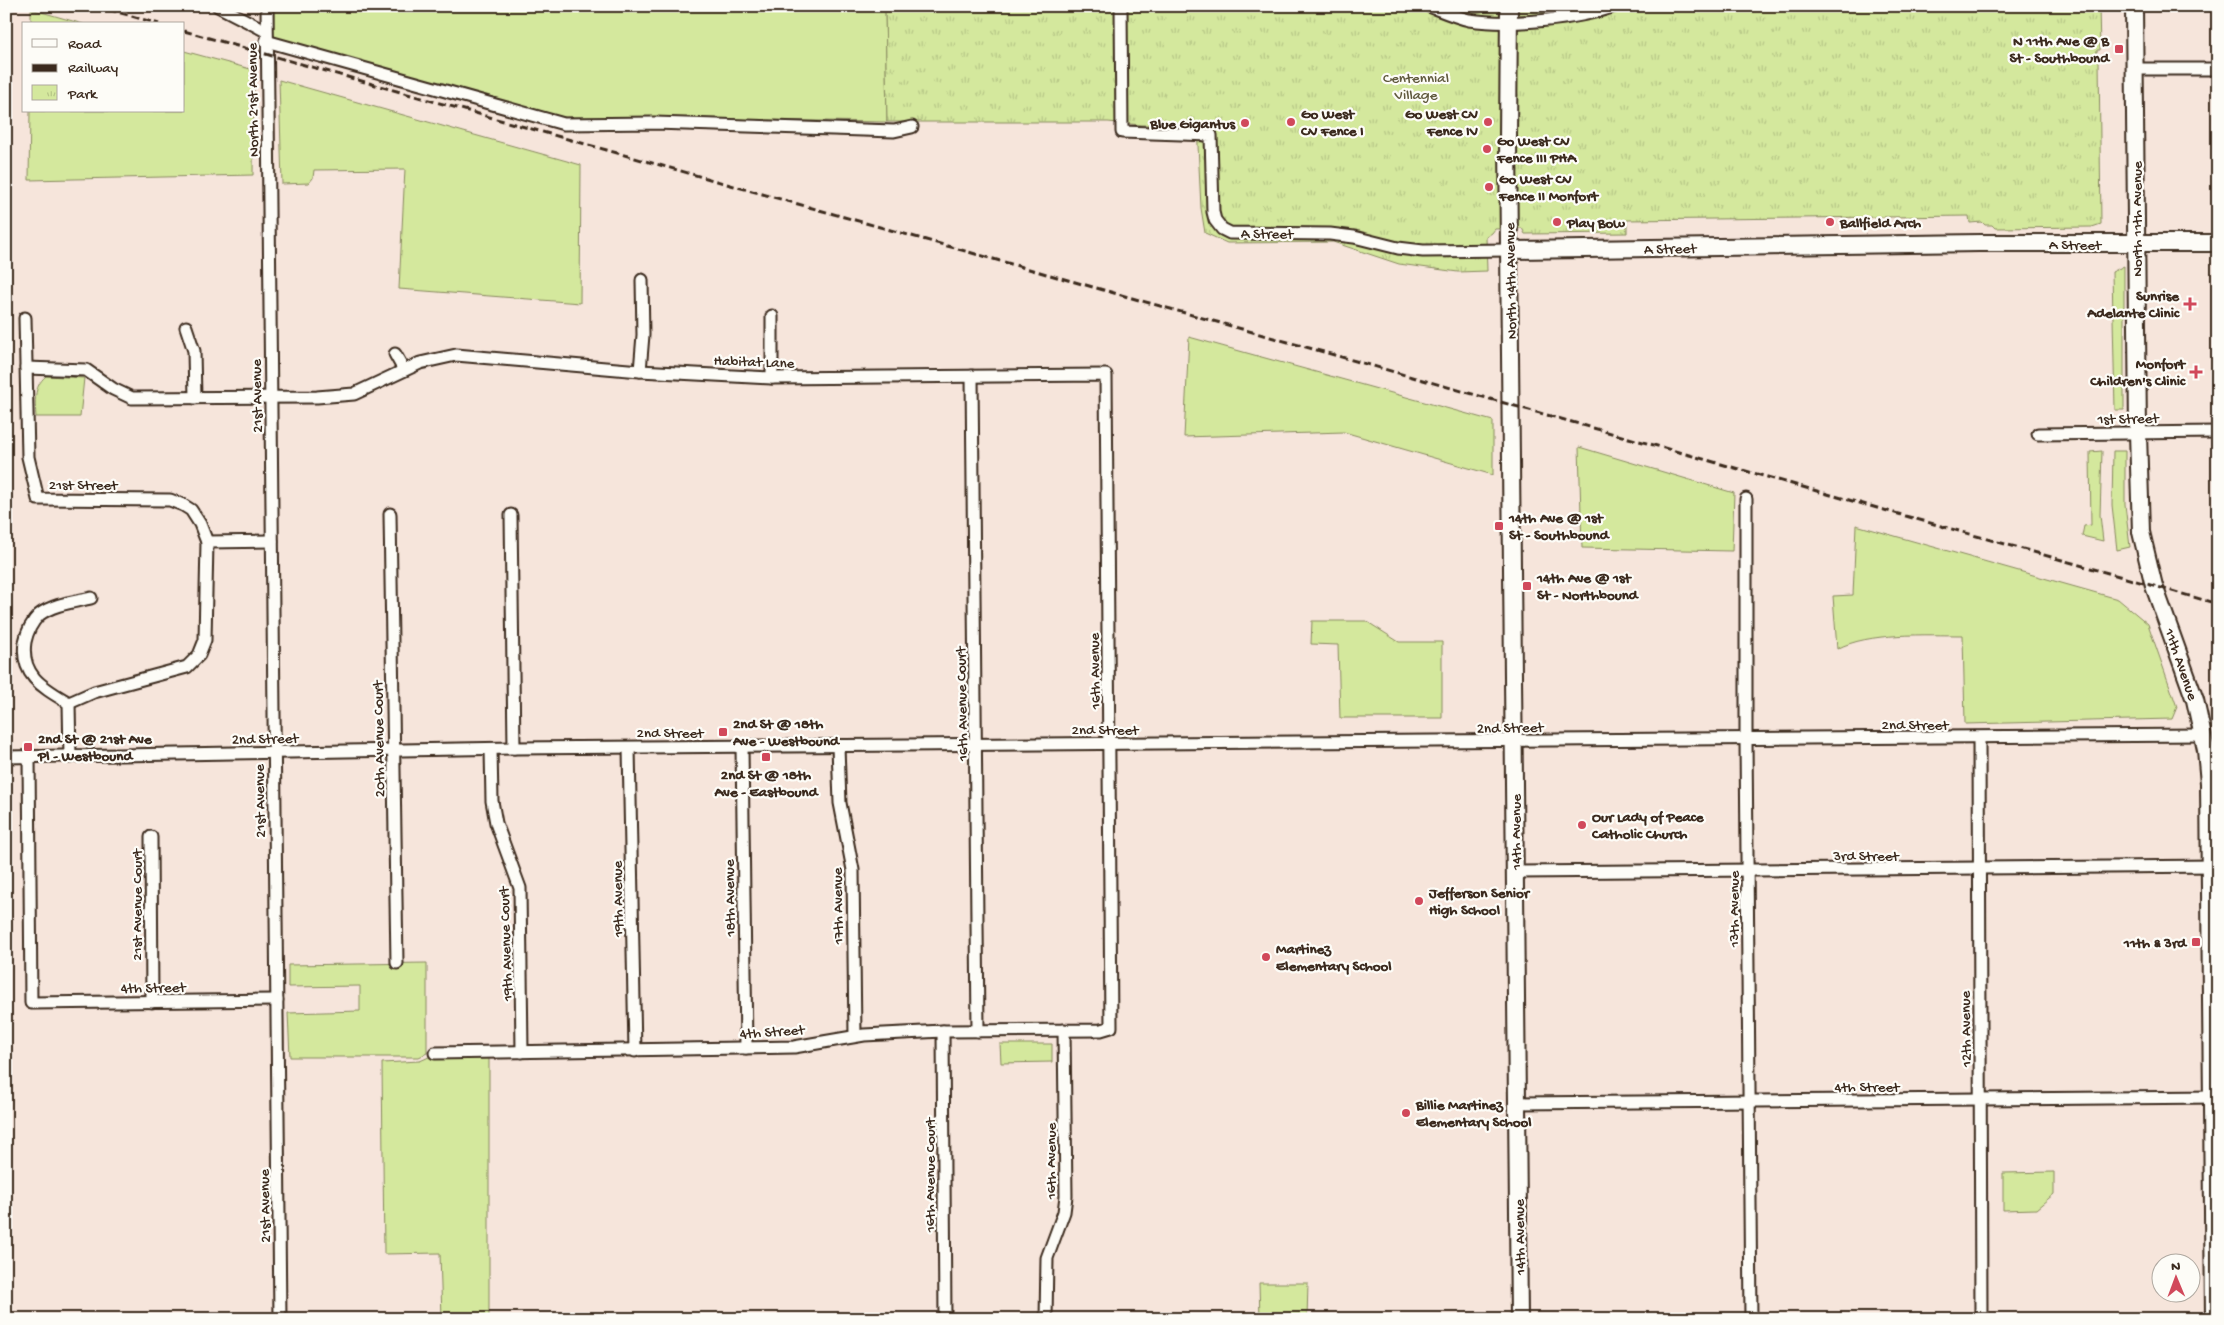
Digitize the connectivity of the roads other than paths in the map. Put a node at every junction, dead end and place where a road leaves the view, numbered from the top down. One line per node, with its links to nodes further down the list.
1 (218, 6): 8 (street)
2 (267, 6): 8 (street, North 21st Avenue)
3 (1121, 6): 15 (street, A Street)
4 (1429, 6): 7 (street)
5 (1615, 6): 7 (street)
6 (2134, 6): 10 (street, North 11th Avenue)
7 (1509, 14): 15 (street, North 14th Avenue)
8 (266, 36): 11 (street); 12 (street, North 21st Avenue)
9 (2218, 68): 10 (street)
10 (2134, 69): 14 (street, North 11th Avenue)
11 (912, 127)
12 (268, 194): 27 (street, 21st Avenue)
13 (2218, 243): 14 (street, A Street)
14 (2136, 244): 15 (street, A Street); 31 (street, North 11th Avenue)
15 (1510, 250): 29 (street, North 14th Avenue)
16 (642, 280): 23 (street)
17 (772, 316): 26 (street)
18 (25, 318): 21 (street, 21st Street)
19 (186, 327): 28 (street)
20 (396, 354): 22 (street)
21 (26, 368): 28 (street); 37 (street, 21st Street)
22 (404, 370): 23 (street, Habitat Lane); 27 (street, Habitat Lane)
23 (640, 371): 26 (street, Habitat Lane)
24 (1106, 375): 25 (street, Habitat Lane); 44 (street, 16th Avenue)
25 (972, 376): 26 (street, Habitat Lane); 46 (street, 16th Avenue Court)
26 (772, 378)
27 (271, 397): 28 (street); 36 (street, 21st Avenue)
28 (195, 398)
29 (1512, 405): 43 (street, 14th Avenue)
30 (2218, 432): 31 (street, 1st Street)
31 (2138, 433): 32 (street, 1st Street); 40 (street, 11th Avenue)
32 (2038, 434)
33 (1746, 499): 42 (street, 13th Avenue)
34 (390, 514): 51 (street, 20th Avenue Court)
35 (511, 515): 48 (street)
36 (272, 541): 37 (street); 52 (street, 21st Avenue)
37 (207, 542): 39 (street, 21st Street)
38 (91, 598): 39 (street)
39 (69, 703): 54 (street)
40 (2204, 735): 41 (street, 2nd Street); 57 (street, 11th Avenue)
41 (1978, 738): 42 (street, 2nd Street); 58 (street, 12th Avenue)
42 (1746, 740): 43 (street, 2nd Street); 59 (street, 13th Avenue)
43 (1514, 742): 44 (street, 2nd Street); 60 (street, 14th Avenue)
44 (1110, 744): 46 (street, 2nd Street); 64 (street, 16th Avenue)
45 (838, 746): 46 (street, 2nd Street); 47 (street, 2nd Street); 68 (street, 17th Avenue)
46 (976, 746): 67 (street, 16th Avenue Court)
47 (742, 747): 49 (street, 2nd Street); 69 (street, 18th Avenue)
48 (514, 748): 49 (street, 2nd Street); 50 (street, 2nd Street)
49 (629, 748): 70 (street, 19th Avenue)
50 (491, 749): 51 (street, 2nd Street); 71 (street, 19th Avenue Court)
51 (394, 751): 52 (street, 2nd Street); 61 (street, 20th Avenue Court)
52 (273, 752): 54 (street, 2nd Street); 62 (street, 21st Avenue)
53 (29, 757): 54 (street, 2nd Street); 55 (street, 2nd Street); 63 (street, 4th Street)
54 (70, 757)
55 (6, 758)
56 (151, 837): 63 (street, 21st Avenue Court)
57 (2213, 866): 58 (street, 3rd Street); 73 (street, 11th Avenue)
58 (1979, 869): 59 (street, 3rd Street); 74 (street, 12th Avenue)
59 (1748, 870): 60 (street, 3rd Street); 75 (street, 13th Avenue)
60 (1515, 872): 76 (street, 14th Avenue)
61 (398, 963)
62 (276, 1000): 63 (street, 4th Street); 77 (street, 21st Avenue)
63 (152, 1002)
64 (1111, 1027): 65 (street, 4th Street)
65 (1064, 1030): 67 (street, 4th Street); 79 (street, 16th Avenue)
66 (944, 1031): 67 (street, 4th Street); 68 (street, 4th Street); 78 (street, 16th Avenue Court)
67 (978, 1031)
68 (855, 1036): 69 (street, 4th Street)
69 (746, 1048): 70 (street, 4th Street)
70 (635, 1051): 71 (street, 4th Street)
71 (522, 1052): 72 (street, 4th Street)
72 (435, 1053)
73 (2215, 1097): 74 (street, 4th Street); 83 (street, 11th Avenue)
74 (1981, 1100): 75 (street, 4th Street); 82 (street, 12th Avenue)
75 (1749, 1102): 76 (street, 4th Street); 81 (street, 13th Avenue)
76 (1517, 1103): 80 (street, 14th Avenue)
77 (280, 1319)
78 (945, 1319)
79 (1046, 1319)
80 (1519, 1319)
81 (1751, 1319)
82 (1982, 1319)
83 (2214, 1319)

